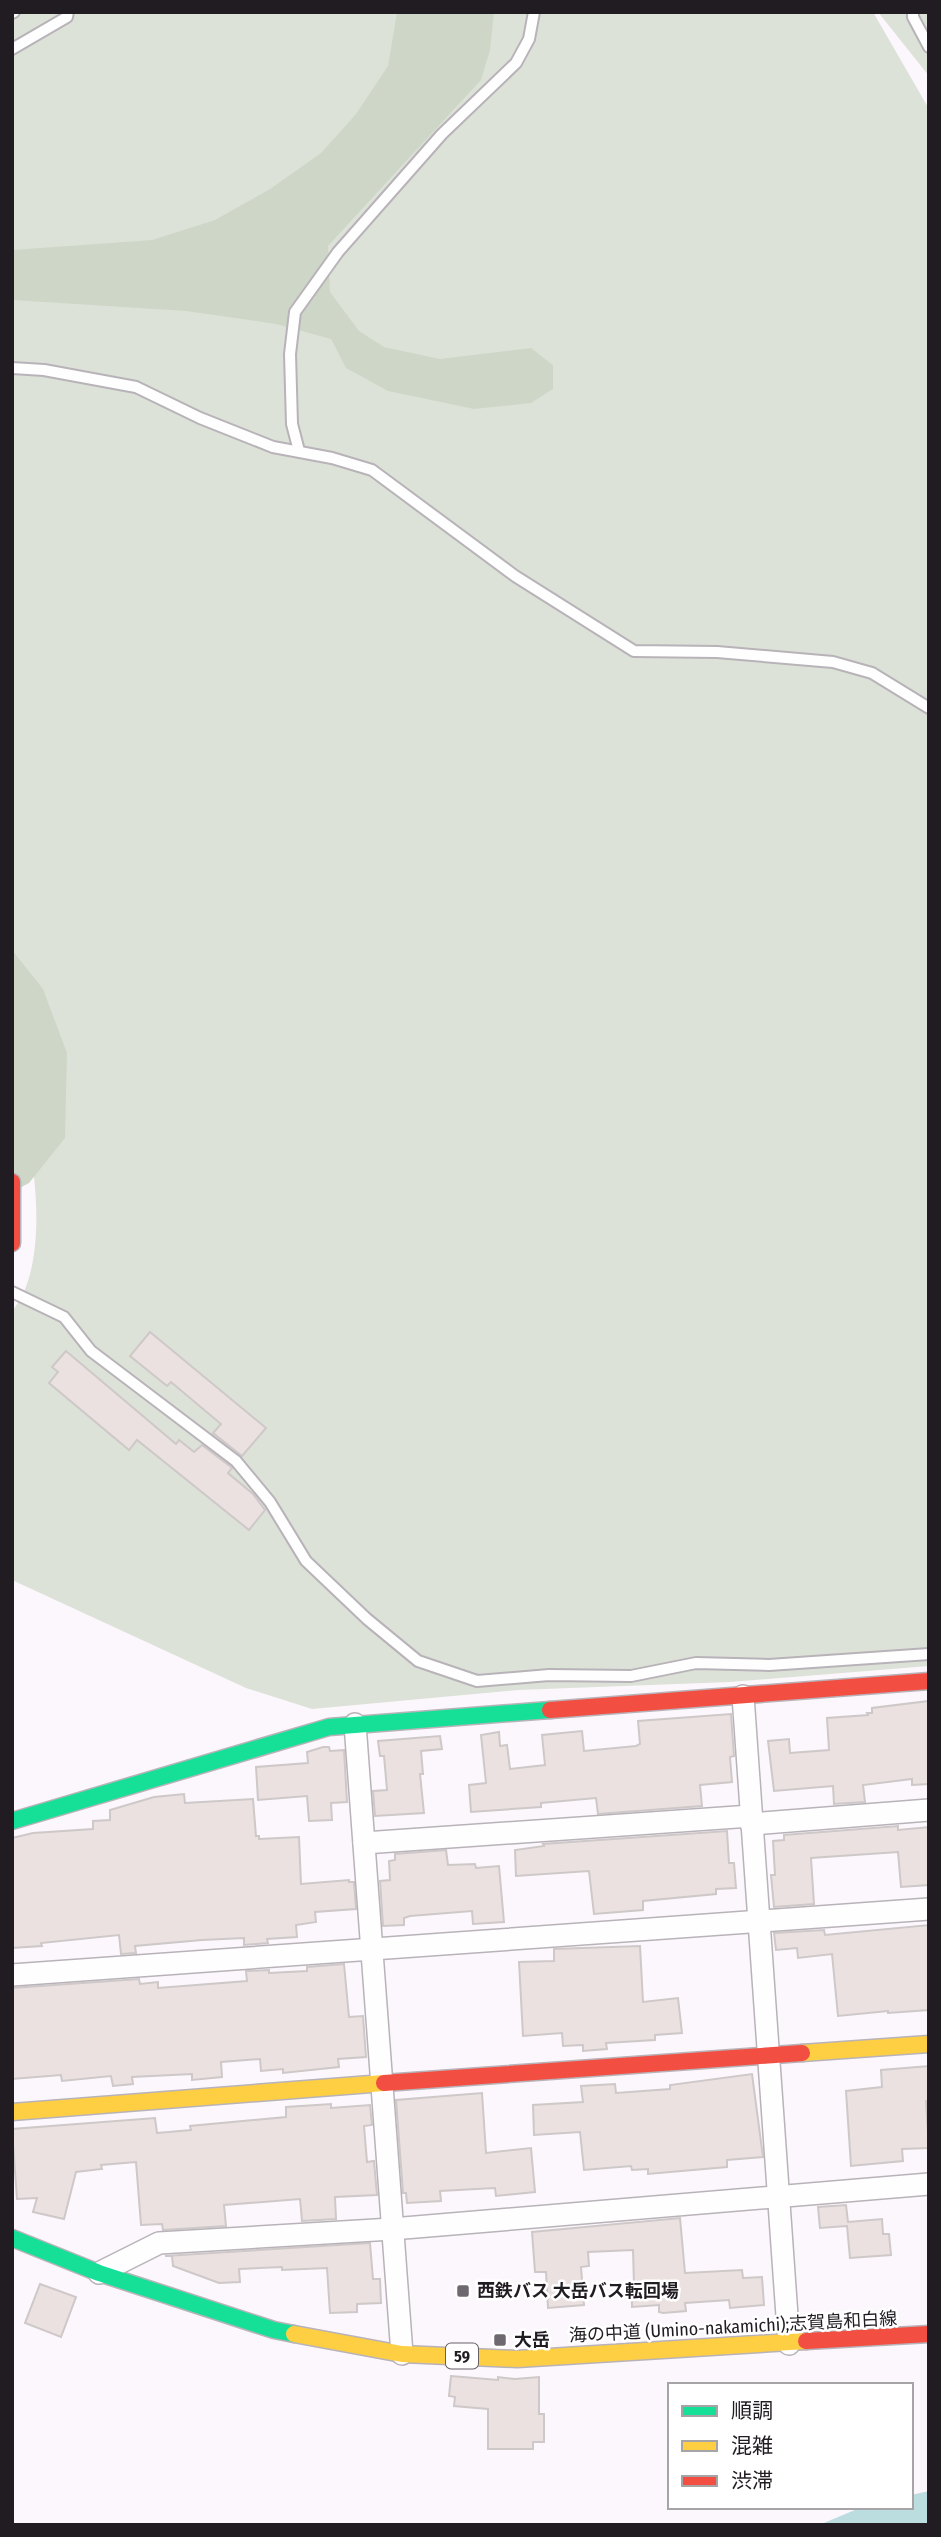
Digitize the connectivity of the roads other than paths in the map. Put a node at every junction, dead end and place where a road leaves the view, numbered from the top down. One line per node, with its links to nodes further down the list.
1 (68, 12): 5 (lane)
2 (534, 12): 7 (lane)
3 (913, 12): 4 (lane)
4 (929, 47)
5 (12, 49)
6 (12, 368): 7 (lane)
7 (299, 451): 8 (lane)
8 (929, 708)
9 (12, 1182): 10 (street)
10 (12, 1243)
11 (12, 1292): 12 (lane)
12 (929, 1654)
13 (929, 1681): 14 (street)
14 (743, 1696): 15 (street); 17 (street)
15 (355, 1724): 18 (street); 19 (street)
16 (929, 1810): 17 (street)
17 (751, 1820): 19 (street); 21 (street)
18 (12, 1821)
19 (364, 1843): 22 (street)
20 (929, 1909): 21 (street)
21 (757, 1921): 22 (street); 25 (street)
22 (373, 1947): 23 (street); 26 (street)
23 (12, 1975)
24 (929, 2044): 25 (street)
25 (768, 2055): 26 (street); 29 (street)
26 (381, 2082): 27 (street); 30 (street)
27 (12, 2112)
28 (929, 2184): 29 (street)
29 (778, 2198): 30 (street); 34 (street)
30 (393, 2230): 32 (street); 35 (street)
31 (12, 2238): 32 (street, 海の中道 (Umino-nakamichi);志賀島和白線 / 59)
32 (99, 2273): 35 (street, 海の中道 (Umino-nakamichi);志賀島和白線 / 59)
33 (929, 2334): 34 (street, 海の中道 (Umino-nakamichi);志賀島和白線 / 59)
34 (789, 2344): 35 (street, 海の中道 (Umino-nakamichi);志賀島和白線 / 59)
35 (402, 2354)

